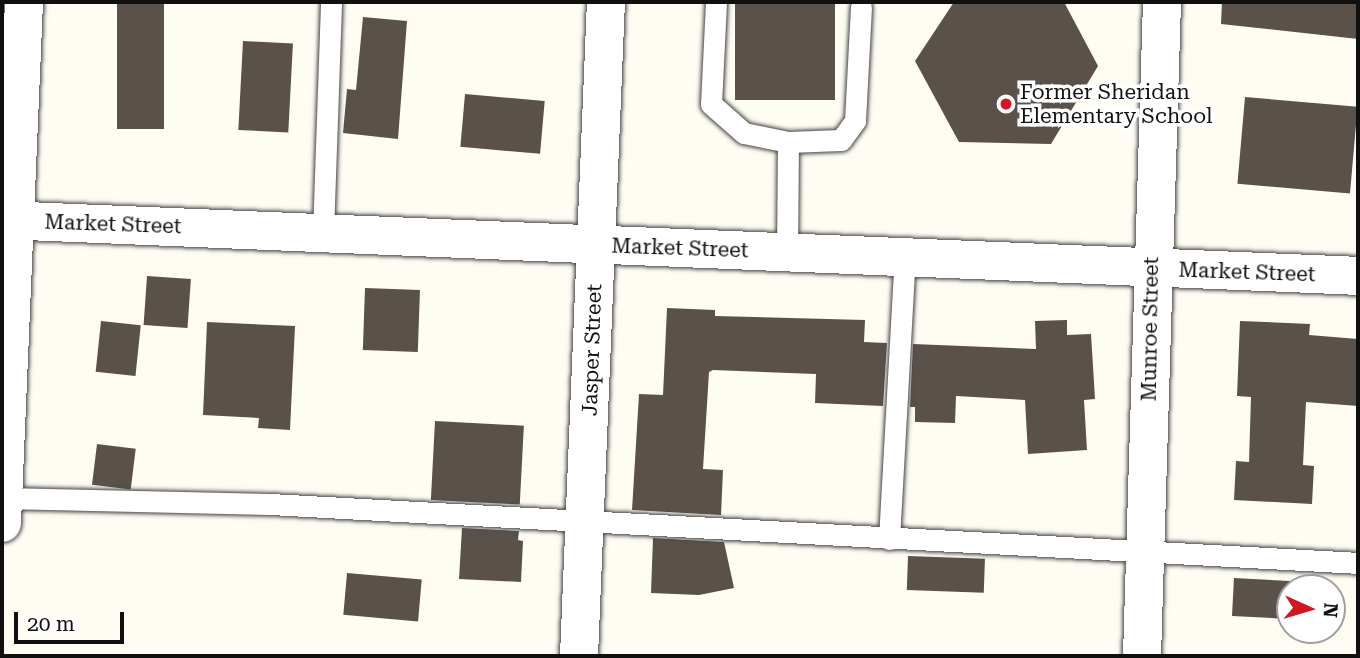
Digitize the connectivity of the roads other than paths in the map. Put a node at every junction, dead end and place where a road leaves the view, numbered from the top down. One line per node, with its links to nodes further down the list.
1 (24, 2): 8 (street)
2 (331, 2): 9 (lane)
3 (606, 2): 10 (street, Jasper Street)
4 (716, 2): 7 (lane)
5 (1162, 2): 13 (street, Munroe Street)
6 (861, 7): 7 (lane)
7 (788, 142): 11 (lane)
8 (8, 220): 9 (street, Market Street); 15 (street)
9 (323, 233): 10 (street, Market Street)
10 (597, 244): 11 (street, Market Street); 16 (street, Jasper Street)
11 (787, 253): 12 (street, Market Street)
12 (905, 257): 13 (street, Market Street); 17 (lane)
13 (1151, 268): 14 (street, Market Street); 18 (street, Munroe Street)
14 (1358, 276)
15 (2, 511): 16 (lane)
16 (585, 522): 17 (lane); 20 (street, Jasper Street)
17 (889, 539): 18 (lane)
18 (1145, 553): 19 (lane); 21 (street, Munroe Street)
19 (1358, 563)
20 (579, 656)
21 (1142, 656)

